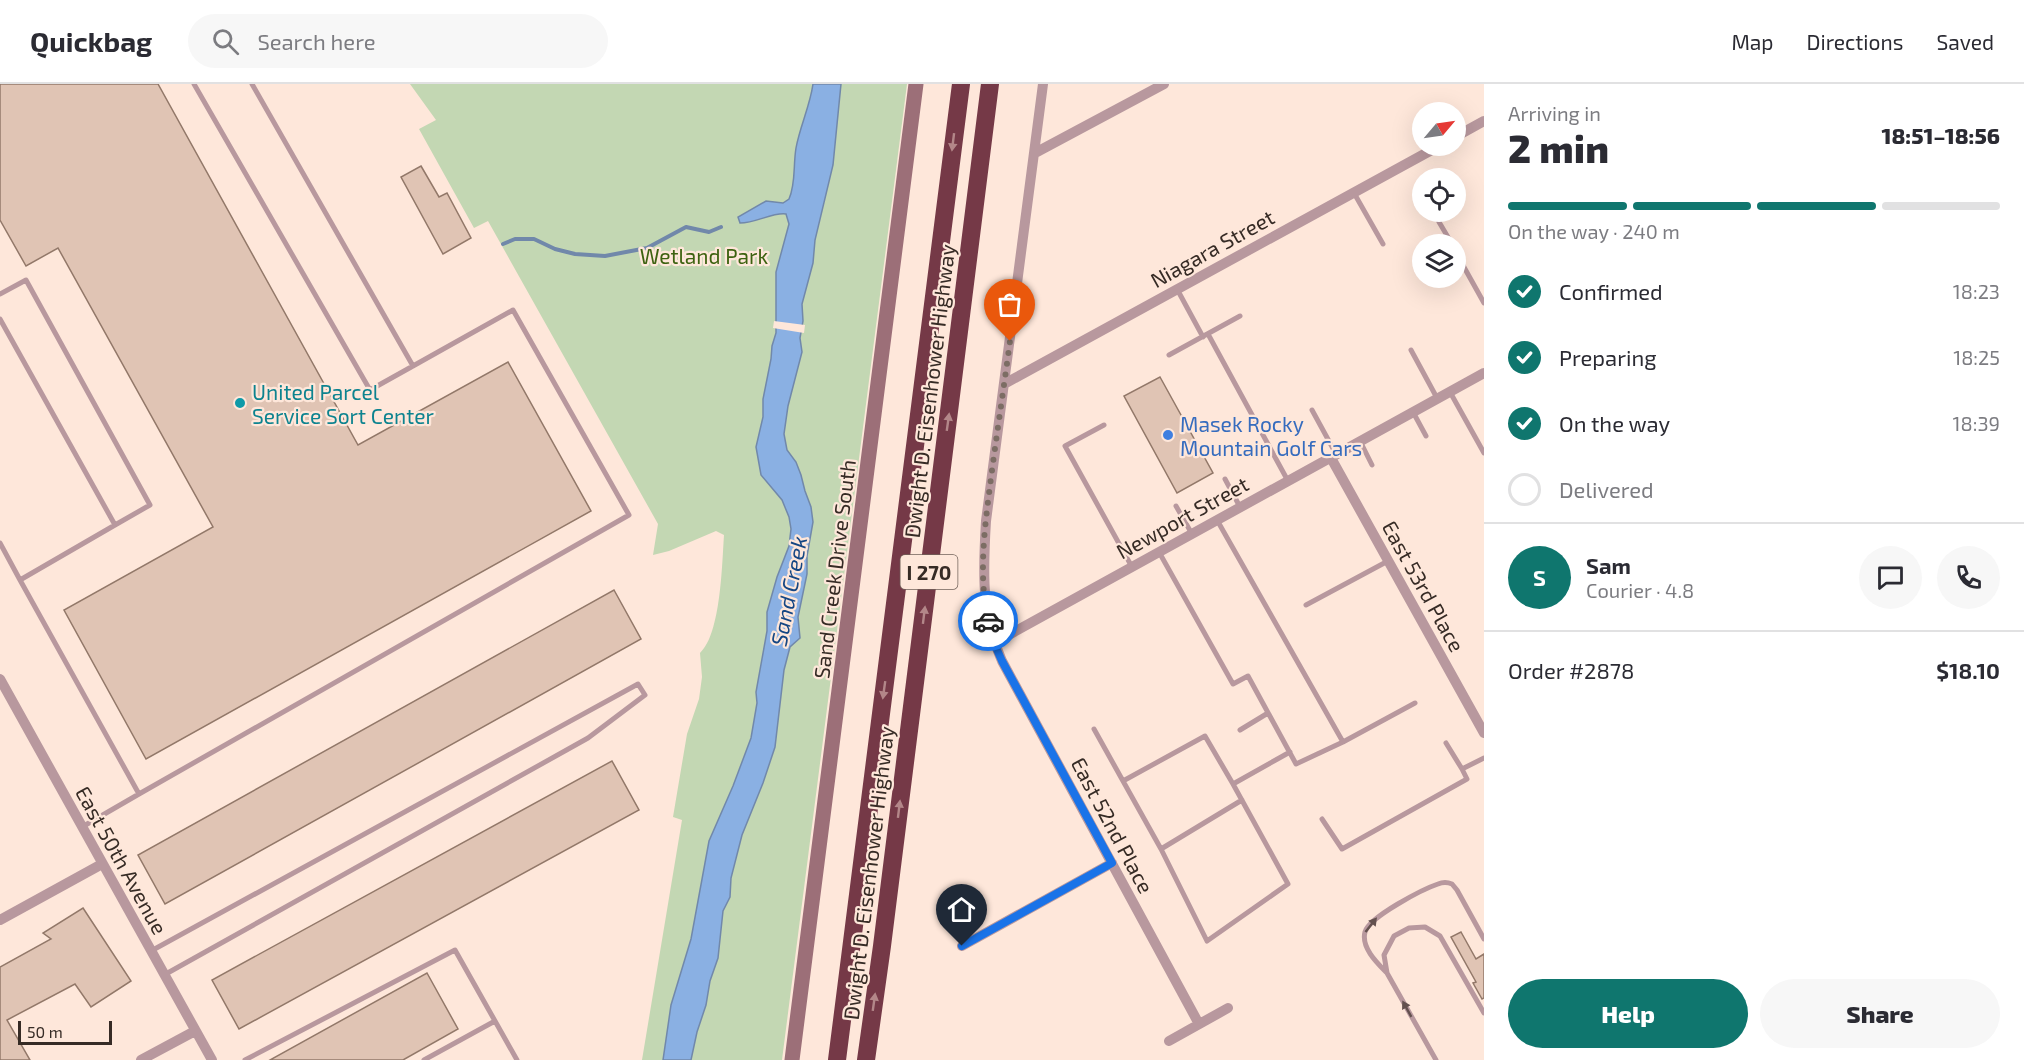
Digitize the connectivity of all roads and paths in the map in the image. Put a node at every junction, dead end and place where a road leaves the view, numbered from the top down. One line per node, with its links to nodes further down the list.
1 (194, 84): 25 (lane)
2 (252, 84): 25 (lane)
3 (916, 84): 90 (main road, Sand Creek Drive South)
4 (961, 84): 91 (highway, Dwight D. Eisenhower Highway / I 270, one-way to 91)
5 (990, 84): 92 (highway, Dwight D. Eisenhower Highway / I 270, one-way to 5)
6 (1042, 84): 10 (street, East 52nd Place)
7 (1164, 84): 10 (street)
8 (1484, 121): 9 (street)
9 (1466, 131)
10 (1035, 153): 27 (street, East 52nd Place)
11 (1421, 156): 12 (street, Niagara Street)
12 (1354, 192): 15 (lane); 17 (street, Niagara Street)
13 (1439, 222): 14 (lane)
14 (1446, 234)
15 (1383, 244)
16 (1466, 271): 19 (lane)
17 (1177, 289): 22 (lane); 27 (street, Niagara Street)
18 (0, 294): 43 (lane)
19 (1484, 303)
20 (1240, 316): 22 (lane)
21 (0, 319): 43 (lane)
22 (1206, 335): 24 (lane); 39 (lane)
23 (1411, 350): 29 (lane)
24 (1169, 355)
25 (413, 366): 65 (lane)
26 (1484, 373): 28 (street, Newport Street)
27 (1004, 384): 51 (street, East 52nd Place)
28 (1450, 392): 29 (street, Newport Street); 35 (lane)
29 (1437, 398): 31 (street, Newport Street)
30 (1312, 410): 36 (lane)
31 (1413, 412): 33 (lane); 34 (street, Newport Street)
32 (1104, 425): 48 (lane)
33 (1425, 435)
34 (1360, 441): 36 (street, Newport Street); 37 (lane)
35 (1484, 453)
36 (1333, 456): 39 (street, Newport Street); 47 (street, East 53rd Place)
37 (1372, 465)
38 (1225, 479): 41 (lane)
39 (1288, 481): 41 (street, Newport Street)
40 (1176, 506): 44 (lane)
41 (1240, 507): 42 (street, Newport Street)
42 (1217, 520): 44 (street, Newport Street); 58 (lane)
43 (116, 525): 49 (lane)
44 (1192, 534): 46 (street, Newport Street)
45 (0, 543): 49 (lane)
46 (1159, 552): 48 (street, Newport Street); 54 (lane)
47 (1388, 561): 50 (lane); 57 (street, East 53rd Place)
48 (1132, 567): 51 (street, Newport Street)
49 (20, 580): 65 (lane)
50 (1306, 605)
51 (994, 643): 70 (street, East 52nd Place)
52 (0, 679): 68 (street, East 50th Avenue)
53 (1415, 703): 58 (lane)
54 (1268, 713): 56 (lane); 60 (lane)
55 (1094, 729): 63 (lane)
56 (1240, 730)
57 (1484, 733)
58 (1343, 742): 60 (lane)
59 (1446, 743): 62 (lane)
60 (1290, 752): 64 (lane)
61 (1484, 758): 62 (lane)
62 (1462, 769): 67 (lane)
63 (1123, 781): 64 (lane); 69 (lane)
64 (1233, 784): 66 (lane)
65 (139, 794): 68 (lane)
66 (1242, 800): 69 (lane); 69 (lane)
67 (1322, 819)
68 (81, 828): 71 (street, East 50th Avenue)
69 (1161, 849)
70 (1112, 863): 74 (street); 81 (street, East 52nd Place)
71 (102, 864): 72 (street); 75 (street, East 50th Avenue)
72 (0, 920)
73 (1484, 939): 76 (lane, one-way to 73)
74 (962, 946)
75 (151, 951): 77 (street, East 50th Avenue); 77 (lane)
76 (1387, 973): 79 (lane); 93 (lane, one-way to 76)
77 (164, 975): 82 (street, East 50th Avenue)
78 (1228, 1008): 81 (street)
79 (1484, 1013)
80 (495, 1021): 84 (lane); 88 (lane); 89 (lane)
81 (1199, 1024): 83 (street)
82 (195, 1030): 85 (street); 86 (street, East 50th Avenue)
83 (1169, 1041)
84 (256, 1057): 87 (lane)
85 (141, 1060)
86 (212, 1060)
87 (245, 1060)
88 (424, 1060)
89 (517, 1060)
90 (792, 1060)
91 (837, 1060)
92 (866, 1060)
93 (1436, 1060)

